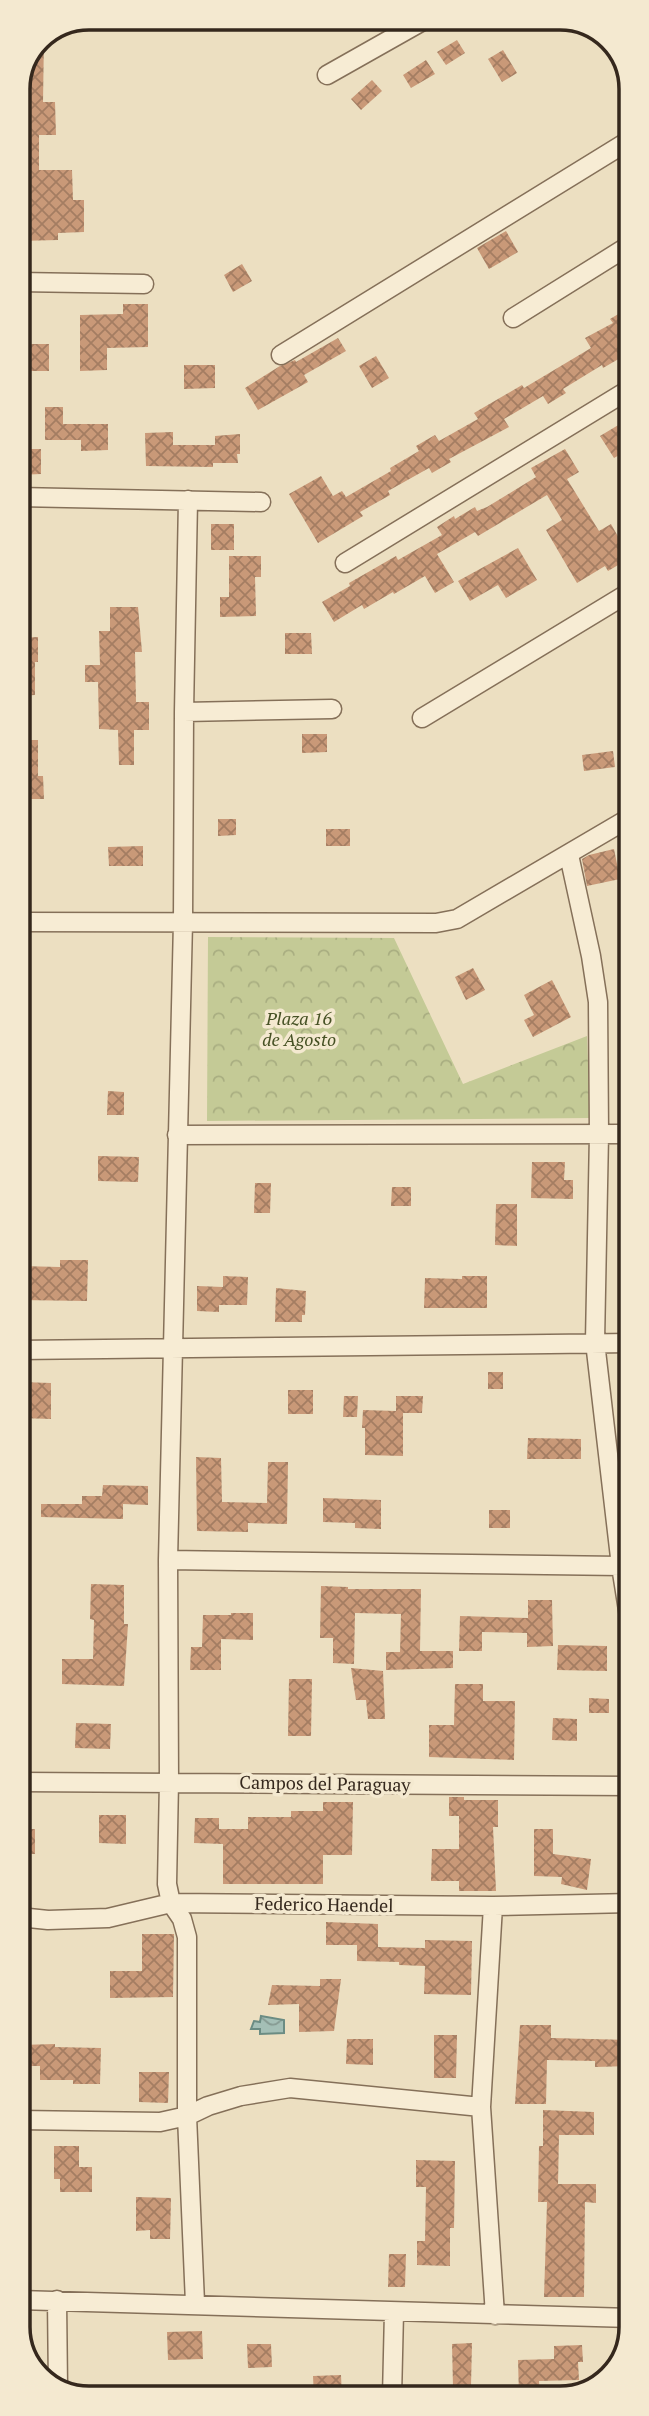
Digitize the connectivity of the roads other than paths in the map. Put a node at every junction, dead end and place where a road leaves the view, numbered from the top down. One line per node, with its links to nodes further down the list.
1 (407, 30): 2 (street)
2 (327, 75)
3 (619, 147): 8 (street)
4 (619, 252): 7 (street)
5 (30, 282): 6 (street)
6 (144, 284)
7 (513, 318)
8 (281, 355)
9 (619, 396): 13 (street)
10 (30, 496): 11 (street)
11 (188, 500): 12 (street); 16 (street)
12 (261, 502)
13 (345, 563)
14 (619, 599): 17 (street)
15 (332, 709): 16 (street)
16 (184, 712): 21 (street)
17 (422, 718)
18 (619, 824): 19 (street)
19 (569, 855): 21 (street); 22 (street)
20 (30, 922): 21 (street)
21 (183, 922): 24 (street)
22 (599, 1134): 23 (street); 24 (street); 25 (street)
23 (619, 1134)
24 (177, 1135): 27 (street)
25 (596, 1342): 26 (street); 27 (street); 29 (street)
26 (619, 1343)
27 (172, 1347): 28 (street); 30 (street)
28 (30, 1350)
29 (619, 1548)
30 (168, 1560): 31 (street); 33 (street)
31 (619, 1566)
32 (30, 1782): 33 (street, Campos del Paraguay)
33 (169, 1782): 34 (street, Campos del Paraguay); 35 (street)
34 (619, 1786)
35 (171, 1903): 37 (street, Federico Haendel); 38 (street, Federico Haendel); 40 (street)
36 (619, 1903): 37 (street, Federico Haendel)
37 (493, 1906): 39 (street)
38 (30, 1918)
39 (481, 2108): 40 (street); 46 (street)
40 (187, 2116): 41 (street); 44 (street)
41 (30, 2120)
42 (30, 2300): 43 (street)
43 (57, 2300): 44 (street); 48 (street)
44 (195, 2304): 45 (street)
45 (394, 2312): 46 (street); 49 (street)
46 (495, 2315): 47 (street)
47 (619, 2318)
48 (58, 2377)
49 (392, 2386)

